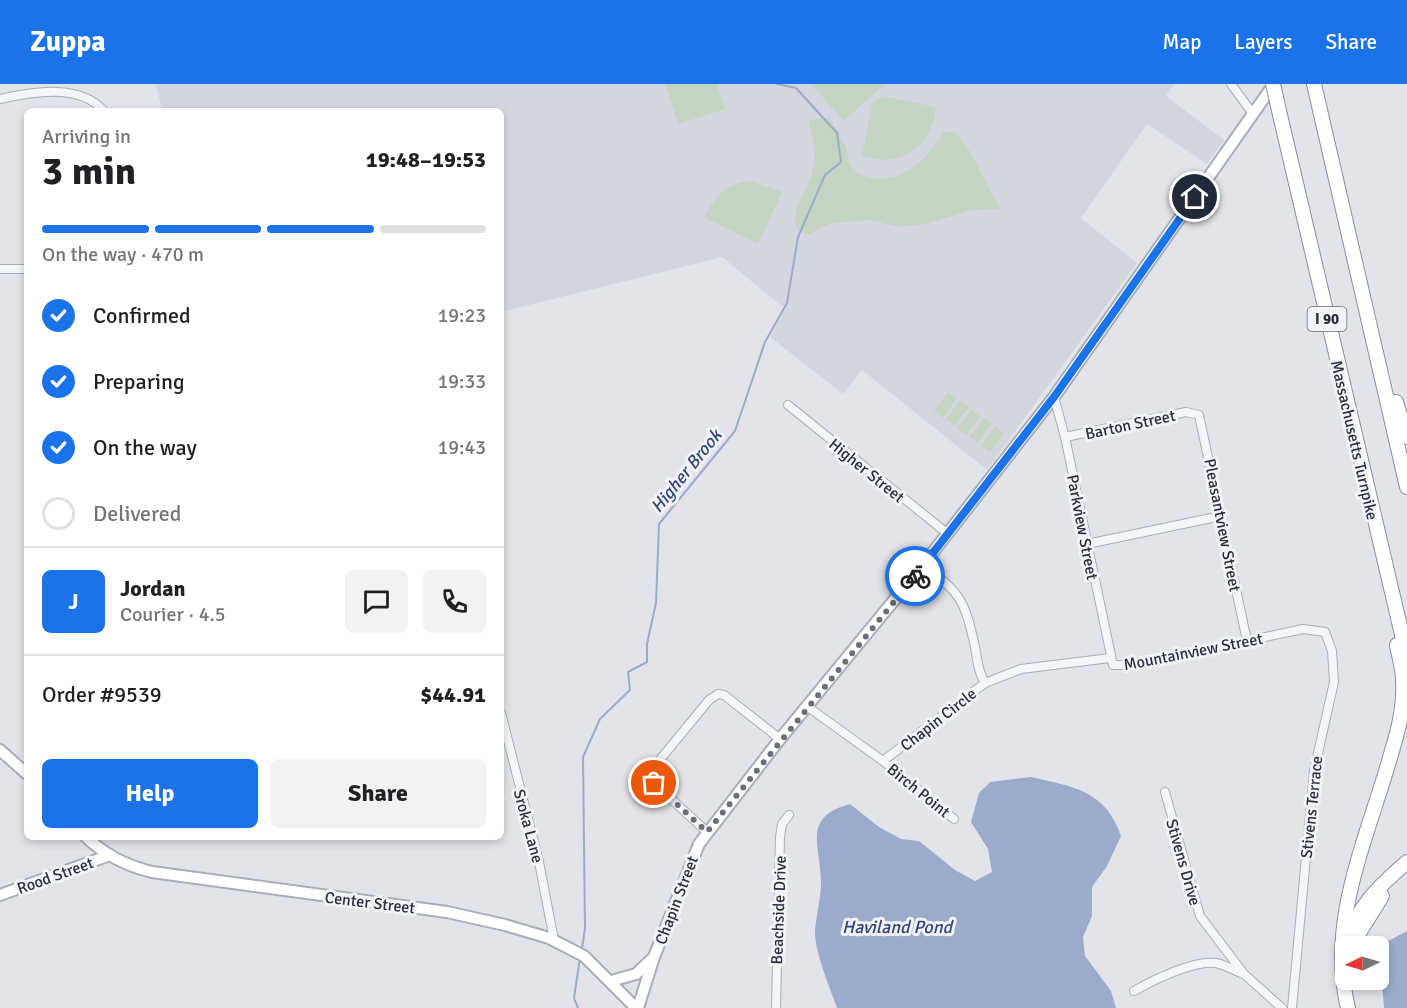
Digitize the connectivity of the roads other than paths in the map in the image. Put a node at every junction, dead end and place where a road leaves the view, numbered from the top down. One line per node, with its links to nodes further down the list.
1 (1231, 84): 6 (street)
2 (1274, 84): 6 (main road, Chapin Street); 17 (highway, Massachusetts Turnpike / I 90, bridge)
3 (1314, 85): 7 (highway, I 90)
4 (0, 99): 5 (street)
5 (102, 108)
6 (1253, 114): 10 (main road, Chapin Street)
7 (1349, 236): 14 (highway); 15 (highway, I 90)
8 (0, 269): 9 (street)
9 (24, 269)
10 (1054, 397): 13 (street, Parkview Street); 18 (main road, Chapin Street)
11 (788, 405): 18 (street, Higher Street)
12 (1194, 412): 13 (street, Barton Street); 16 (street, Pleasantview Street)
13 (1065, 437): 19 (street, Parkview Street)
14 (1407, 437)
15 (1407, 488)
16 (1221, 516): 19 (street); 22 (street, Pleasantview Street)
17 (1374, 521): 23 (highway, Massachusetts Turnpike / I 90); 54 (highway)
18 (948, 534): 20 (main road, Chapin Street)
19 (1087, 544): 24 (street, Parkview Street)
20 (923, 565): 25 (street, Chapin Circle); 26 (main road, Chapin Street)
21 (1302, 629): 22 (street, Mountainview Street); 53 (street, Stivens Terrace)
22 (1246, 640): 24 (street, Mountainview Street)
23 (1407, 656)
24 (1110, 658): 25 (street, Mountainview Street)
25 (985, 683): 30 (street, Chapin Circle)
26 (808, 707): 28 (main road, Chapin Street); 30 (street, Chapin Circle)
27 (504, 725): 43 (street, Sroka Lane)
28 (780, 740): 35 (main road, Chapin Street); 35 (street)
29 (0, 750): 31 (main road)
30 (883, 761): 34 (street, Birch Point)
31 (24, 771)
32 (1165, 792): 45 (street, Stivens Drive)
33 (789, 815): 51 (street, Beachside Drive)
34 (954, 819)
35 (707, 832): 44 (main road, Chapin Street)
36 (90, 840): 37 (main road, Center Street)
37 (110, 855): 40 (main road, Rood Street); 43 (main road, Center Street)
38 (1407, 862): 41 (highway)
39 (1407, 872): 42 (highway)
40 (0, 895)
41 (1351, 936)
42 (1360, 936)
43 (554, 940): 46 (main road, Center Street)
44 (654, 957): 46 (main road); 50 (main road, Chapin Street)
45 (1244, 975): 49 (street); 52 (street, Stivens Drive)
46 (611, 981): 50 (main road, Center Street)
47 (1346, 990): 54 (highway)
48 (1352, 990): 54 (highway)
49 (1134, 991)
50 (637, 1008)
51 (776, 1008)
52 (1282, 1008)
53 (1292, 1008)
54 (1351, 1008)

